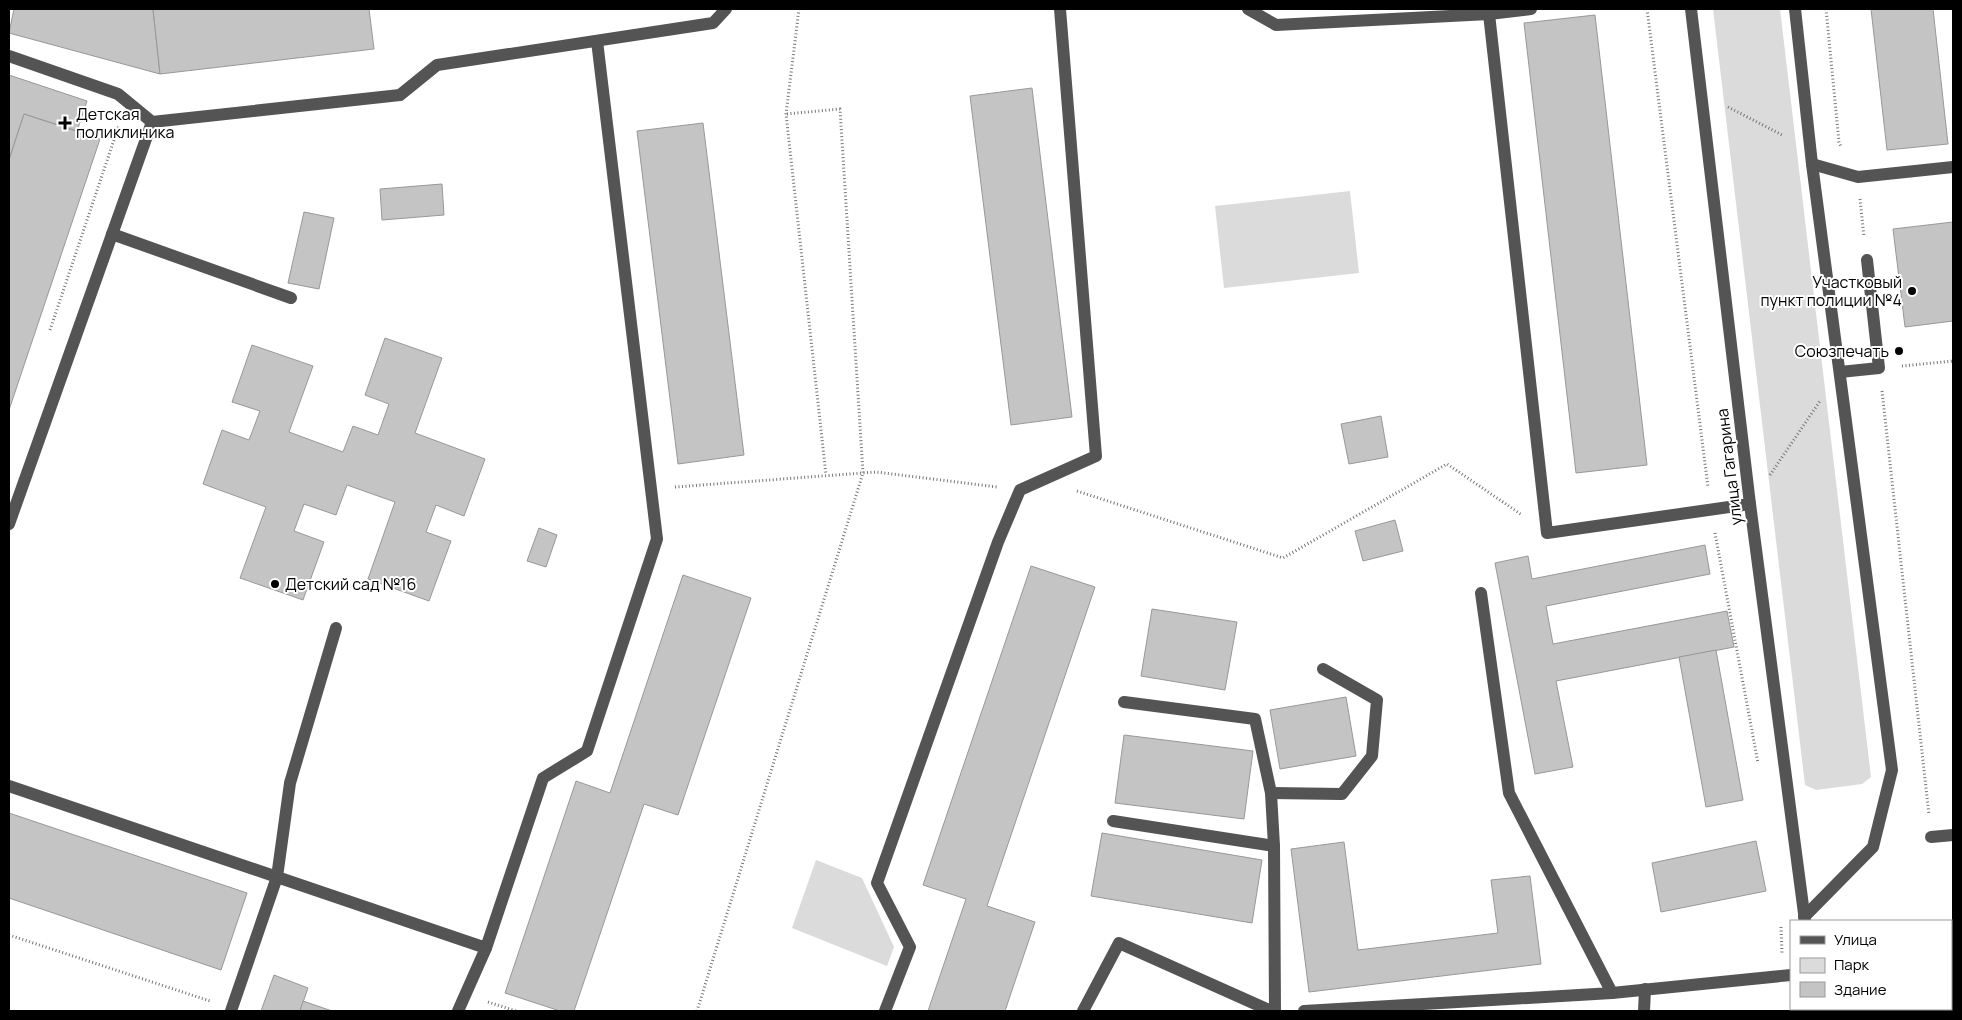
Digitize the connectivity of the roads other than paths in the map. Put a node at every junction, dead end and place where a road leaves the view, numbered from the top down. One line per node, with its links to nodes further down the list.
1 (726, 9): 8 (street)
2 (1060, 9): 37 (street)
3 (1248, 9): 7 (street)
4 (1531, 9): 7 (street)
5 (1691, 9): 17 (street, улица Гагарина)
6 (1795, 9): 11 (street)
7 (1489, 14): 17 (street)
8 (598, 41): 10 (street); 31 (street)
9 (9, 56): 10 (street)
10 (152, 122): 13 (street)
11 (1812, 164): 12 (street); 16 (street)
12 (1953, 167)
13 (112, 234): 15 (street); 18 (street)
14 (1867, 260): 16 (street)
15 (291, 298)
16 (1840, 372): 30 (street)
17 (1750, 504): 30 (street, улица Гагарина)
18 (9, 524)
19 (1481, 593): 34 (street)
20 (336, 628): 29 (street)
21 (1323, 669): 24 (street)
22 (1124, 702): 24 (street)
23 (9, 786): 29 (street)
24 (1271, 793): 28 (street)
25 (1113, 821): 28 (street)
26 (1953, 835): 27 (street)
27 (1931, 837)
28 (1274, 846): 39 (street)
29 (277, 876): 31 (street); 35 (street)
30 (1805, 919)
31 (486, 948): 36 (street)
32 (1790, 975): 33 (street)
33 (1645, 989): 34 (street); 41 (street)
34 (1612, 993): 40 (street)
35 (232, 1010)
36 (458, 1011)
37 (886, 1011)
38 (1083, 1011): 39 (street)
39 (1273, 1011)
40 (1304, 1011)
41 (1644, 1011)

